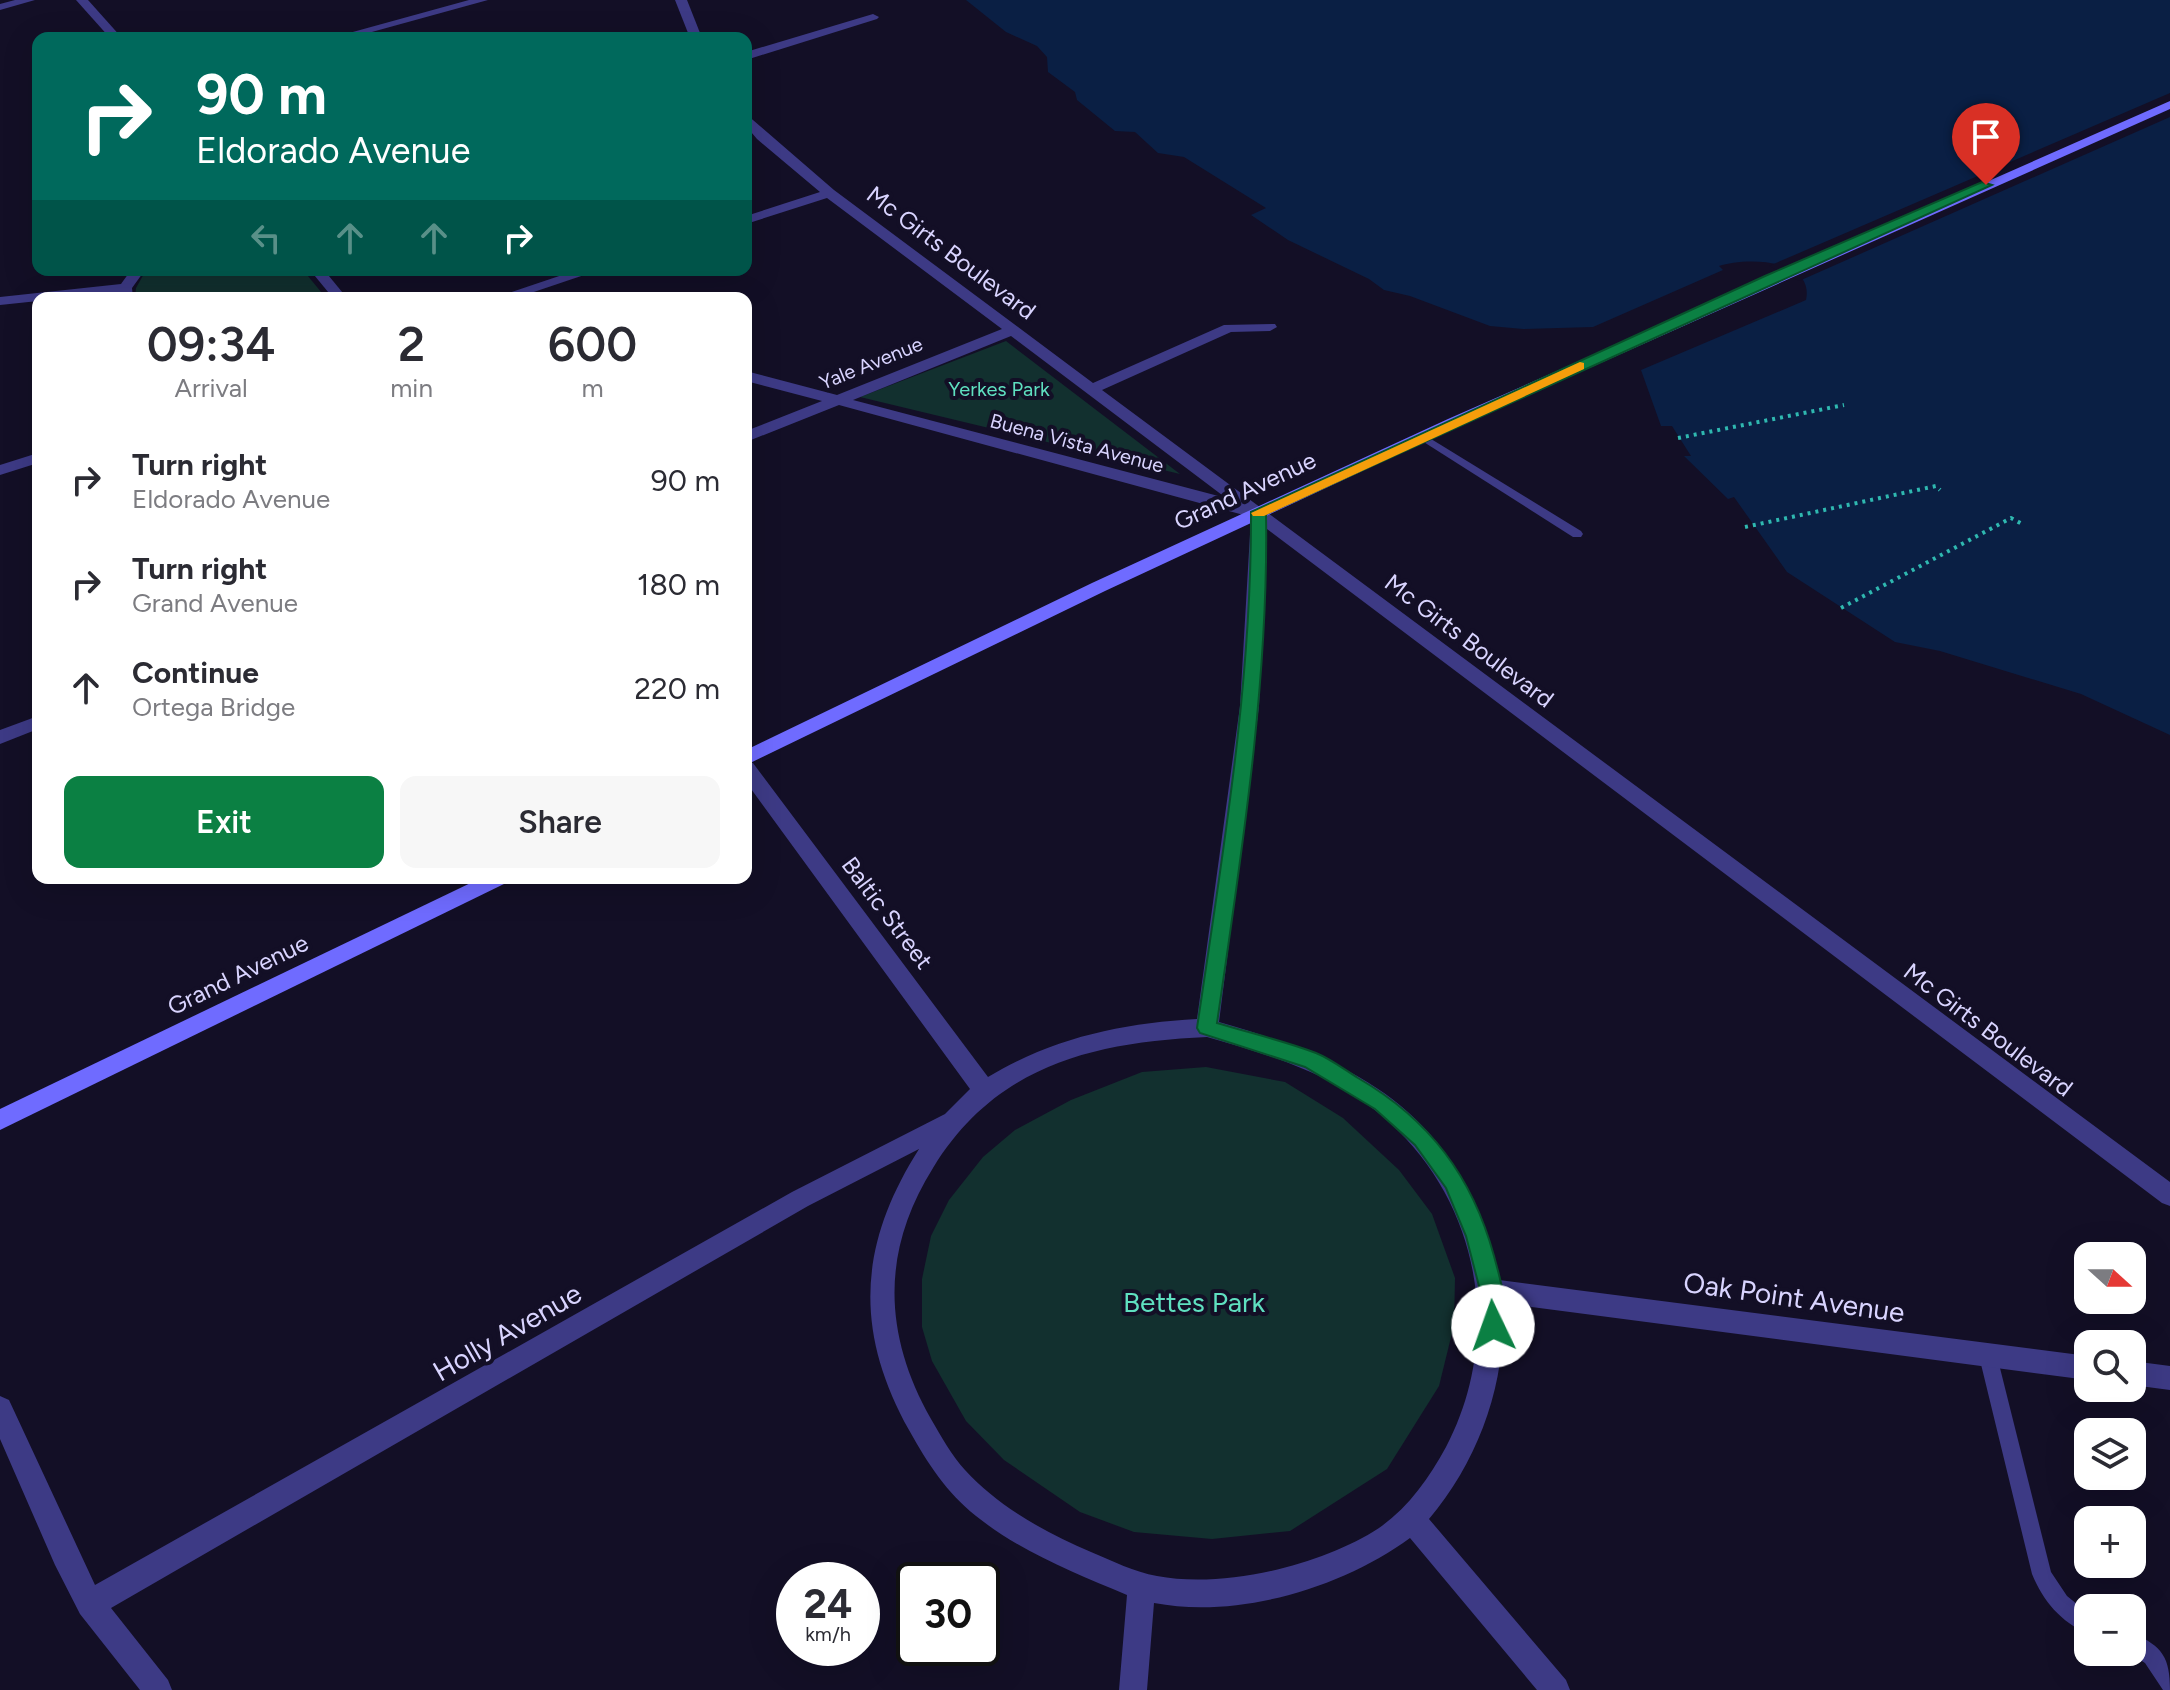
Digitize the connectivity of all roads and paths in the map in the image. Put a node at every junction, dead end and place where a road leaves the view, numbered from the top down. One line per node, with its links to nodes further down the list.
1 (29, 0): 5 (street)
2 (82, 0): 7 (street)
3 (482, 0): 8 (street)
4 (681, 0): 9 (street)
5 (0, 7)
6 (873, 17): 10 (street)
7 (111, 32)
8 (360, 32)
9 (694, 32)
10 (752, 54)
11 (2170, 105): 30 (main road, Grand Avenue)
12 (752, 125): 13 (street, Mc Girts Boulevard)
13 (829, 193): 14 (street); 24 (street, Mc Girts Boulevard)
14 (752, 218)
15 (322, 276): 18 (street)
16 (572, 276): 19 (street)
17 (586, 276): 20 (street)
18 (335, 292)
19 (520, 292)
20 (552, 292)
21 (32, 299): 22 (street)
22 (0, 301)
23 (1270, 327): 26 (street)
24 (1013, 330): 26 (street, Mc Girts Boulevard); 27 (street, Yale Avenue)
25 (752, 378): 27 (street, Buena Vista Avenue)
26 (1093, 388): 35 (street, Mc Girts Boulevard)
27 (836, 400): 29 (street, Yale Avenue); 35 (street, Buena Vista Avenue)
28 (1844, 405): 31 (path)
29 (752, 435)
30 (1423, 437): 35 (main road, Grand Avenue); 38 (lane)
31 (1678, 438)
32 (32, 460): 33 (street)
33 (0, 470)
34 (1940, 490): 37 (path)
35 (1259, 512): 42 (main road, Grand Avenue); 45 (street); 49 (street, Mc Girts Boulevard)
36 (2024, 525): 39 (path)
37 (1745, 527)
38 (1577, 534)
39 (1841, 608)
40 (32, 724): 41 (street)
41 (0, 737)
42 (752, 755)
43 (752, 776): 46 (street, Baltic Street)
44 (487, 884): 48 (main road, Grand Avenue)
45 (1207, 1028): 46 (street); 50 (street)
46 (985, 1091): 47 (street)
47 (957, 1118): 57 (street); 58 (street, Holly Avenue)
48 (0, 1120)
49 (2170, 1196)
50 (1492, 1290): 51 (street, Oak Point Avenue); 56 (street)
51 (1988, 1356): 52 (street, Oak Point Avenue); 59 (lane)
52 (2074, 1366)
53 (2146, 1375): 54 (street)
54 (2170, 1378)
55 (0, 1409): 58 (street)
56 (1413, 1521): 57 (street); 64 (street)
57 (1142, 1586): 63 (street)
58 (90, 1604): 62 (street)
59 (2074, 1615)
60 (2146, 1652): 61 (lane)
61 (2170, 1683)
62 (158, 1690)
63 (1133, 1690)
64 (1556, 1690)

